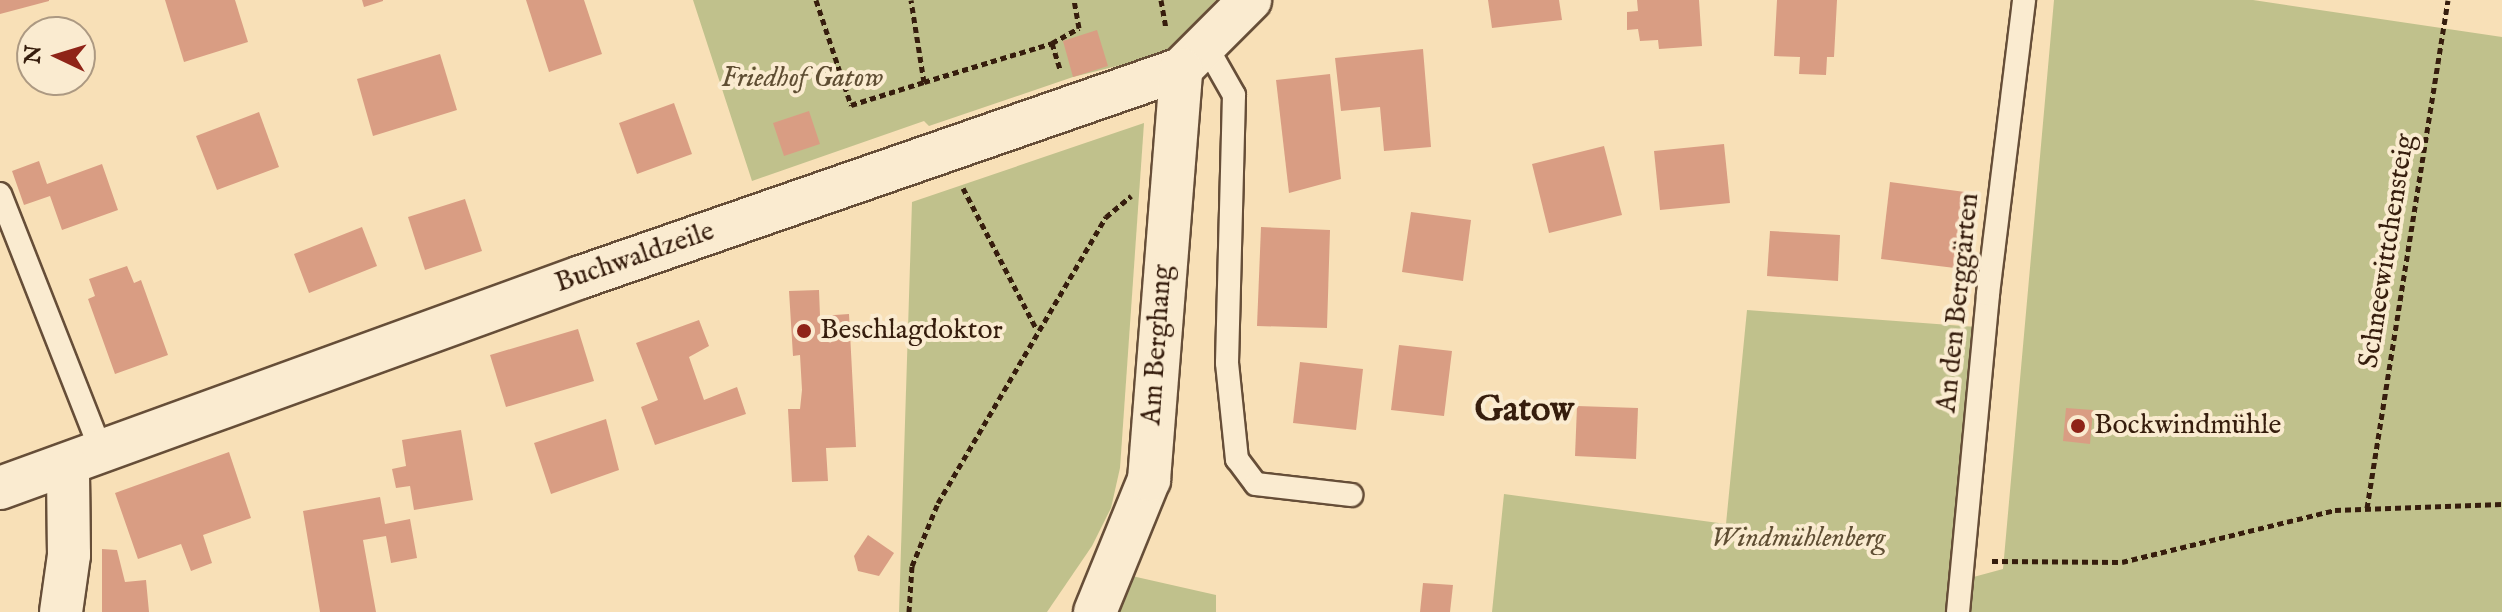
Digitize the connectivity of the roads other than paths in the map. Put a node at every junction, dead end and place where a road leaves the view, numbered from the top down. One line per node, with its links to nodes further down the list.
1 (1250, 0): 3 (street, Buchwaldzeile)
2 (2024, 0): 10 (lane, An den Berggärten)
3 (1184, 48): 5 (street, Buchwaldzeile); 7 (lane); 9 (street, Am Berghang)
4 (0, 194): 5 (lane)
5 (85, 460): 6 (street, Buchwaldzeile); 8 (street)
6 (0, 488)
7 (1351, 495)
8 (61, 612)
9 (1095, 612)
10 (1958, 612)

